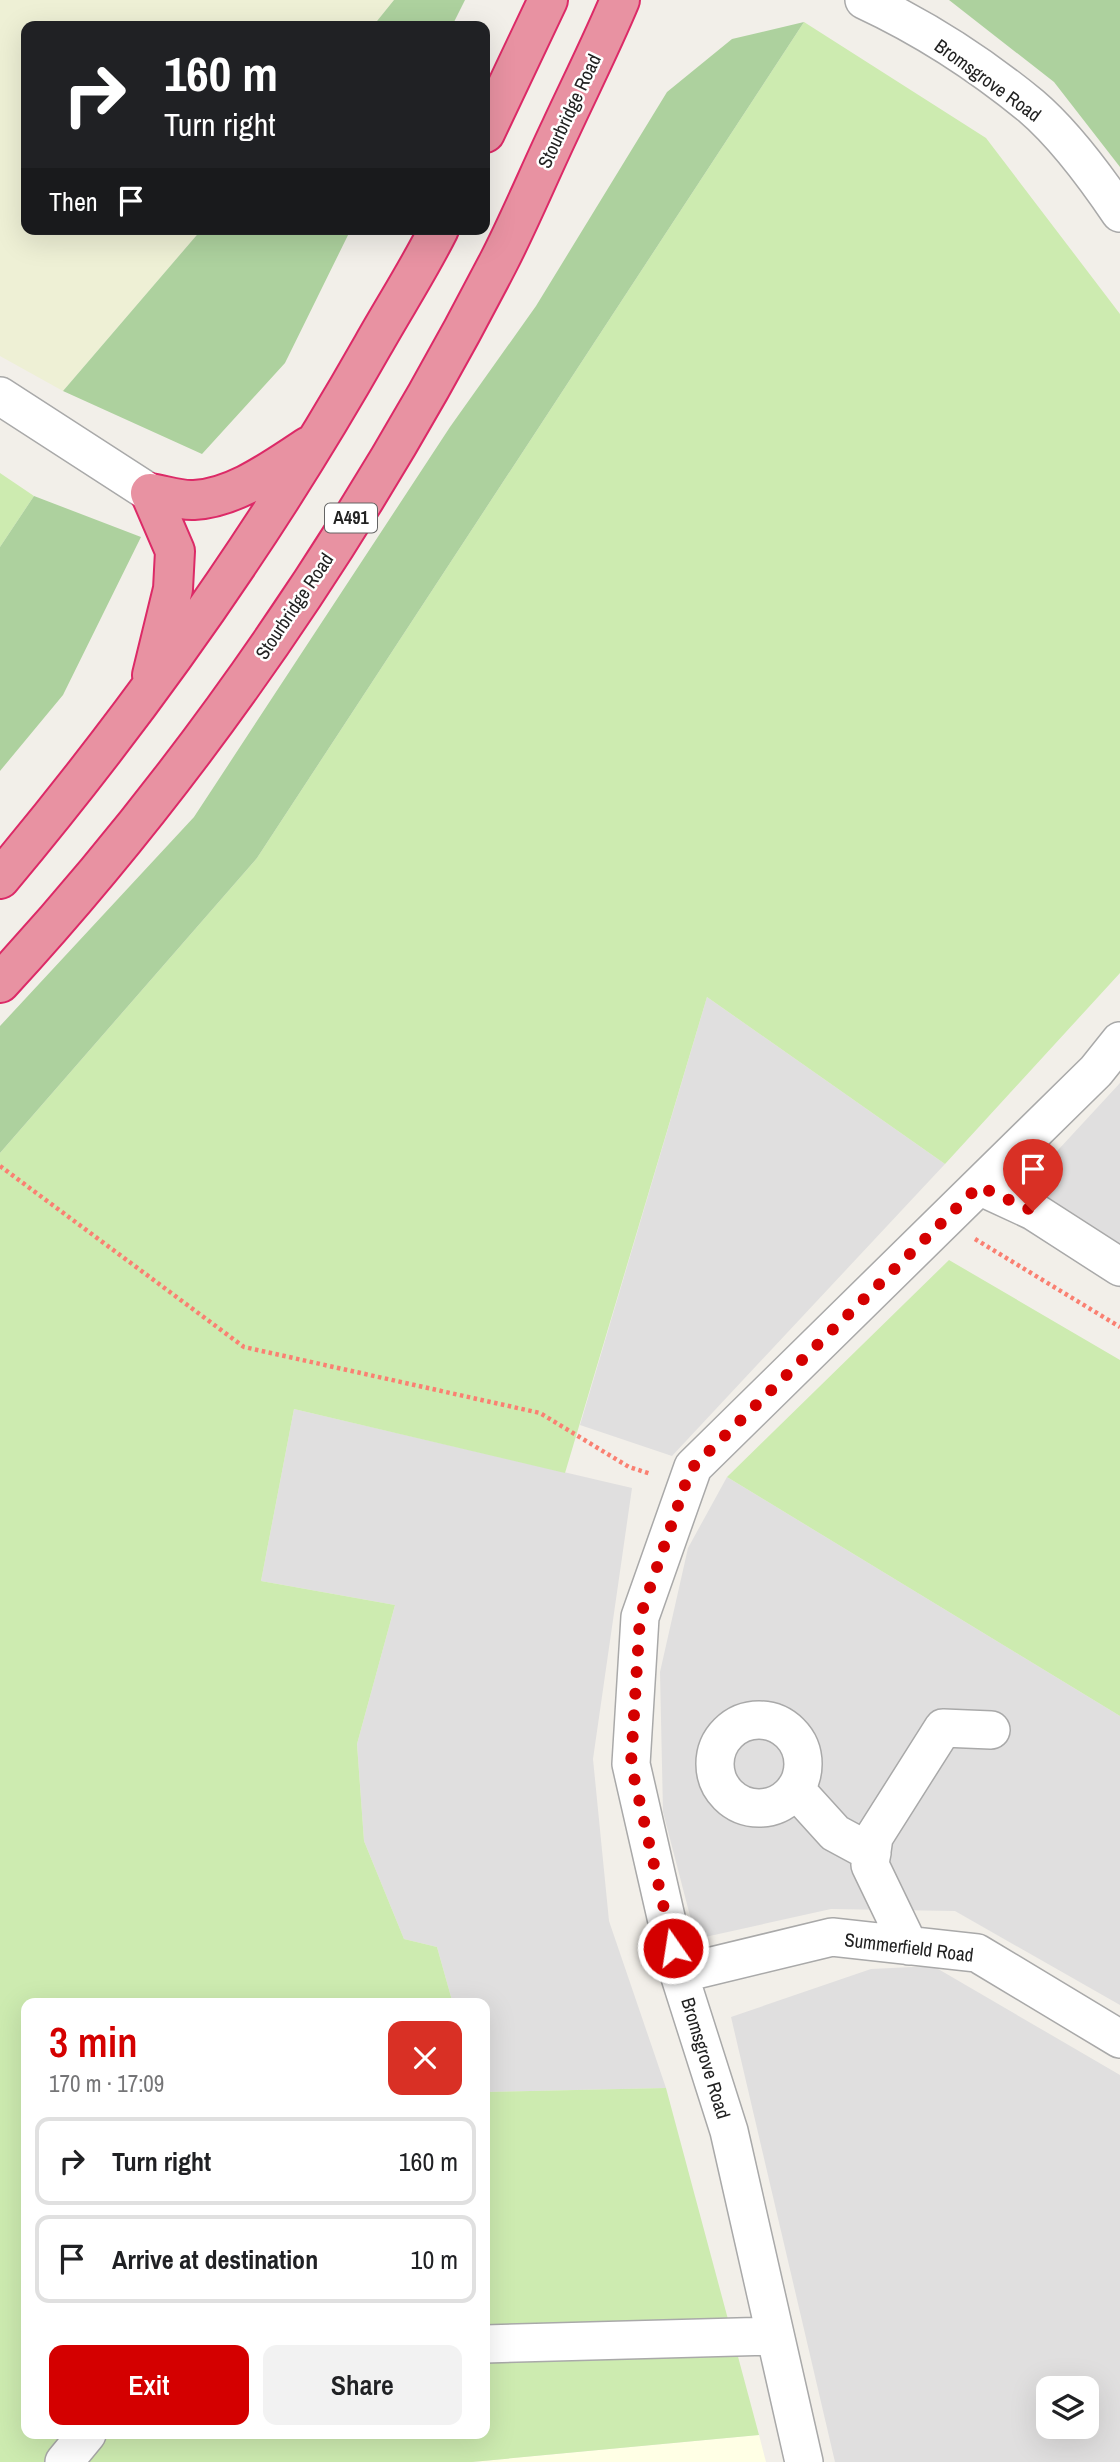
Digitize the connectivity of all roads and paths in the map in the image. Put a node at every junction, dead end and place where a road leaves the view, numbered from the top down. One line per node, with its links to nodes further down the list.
1 (548, 0): 4 (highway)
2 (864, 0): 5 (street, Bromsgrove Road)
3 (621, 2): 12 (highway, Stourbridge Road / A491)
4 (490, 122)
5 (1120, 213)
6 (436, 235): 8 (highway)
7 (0, 396): 9 (street)
8 (320, 440): 9 (highway); 10 (highway)
9 (150, 493): 10 (highway)
10 (149, 691): 11 (highway)
11 (0, 879)
12 (0, 983)
13 (1120, 1041): 15 (street, Bromsgrove Road)
14 (0, 1166): 19 (path)
15 (979, 1186): 16 (street, Bromsgrove Road); 17 (street)
16 (945, 1220): 18 (path); 19 (street, Bromsgrove Road)
17 (1120, 1267)
18 (1120, 1326)
19 (685, 1485): 24 (street, Bromsgrove Road)
20 (991, 1730): 22 (street)
21 (796, 1790): 22 (street)
22 (872, 1853): 23 (street)
23 (909, 1946): 24 (street, Summerfield Road); 25 (street, Summerfield Road)
24 (679, 1974): 26 (street, Bromsgrove Road)
25 (1120, 2039)
26 (775, 2336): 27 (street); 30 (street, Bromsgrove Road)
27 (490, 2344)
28 (83, 2439): 29 (street)
29 (64, 2462)
30 (804, 2462)

